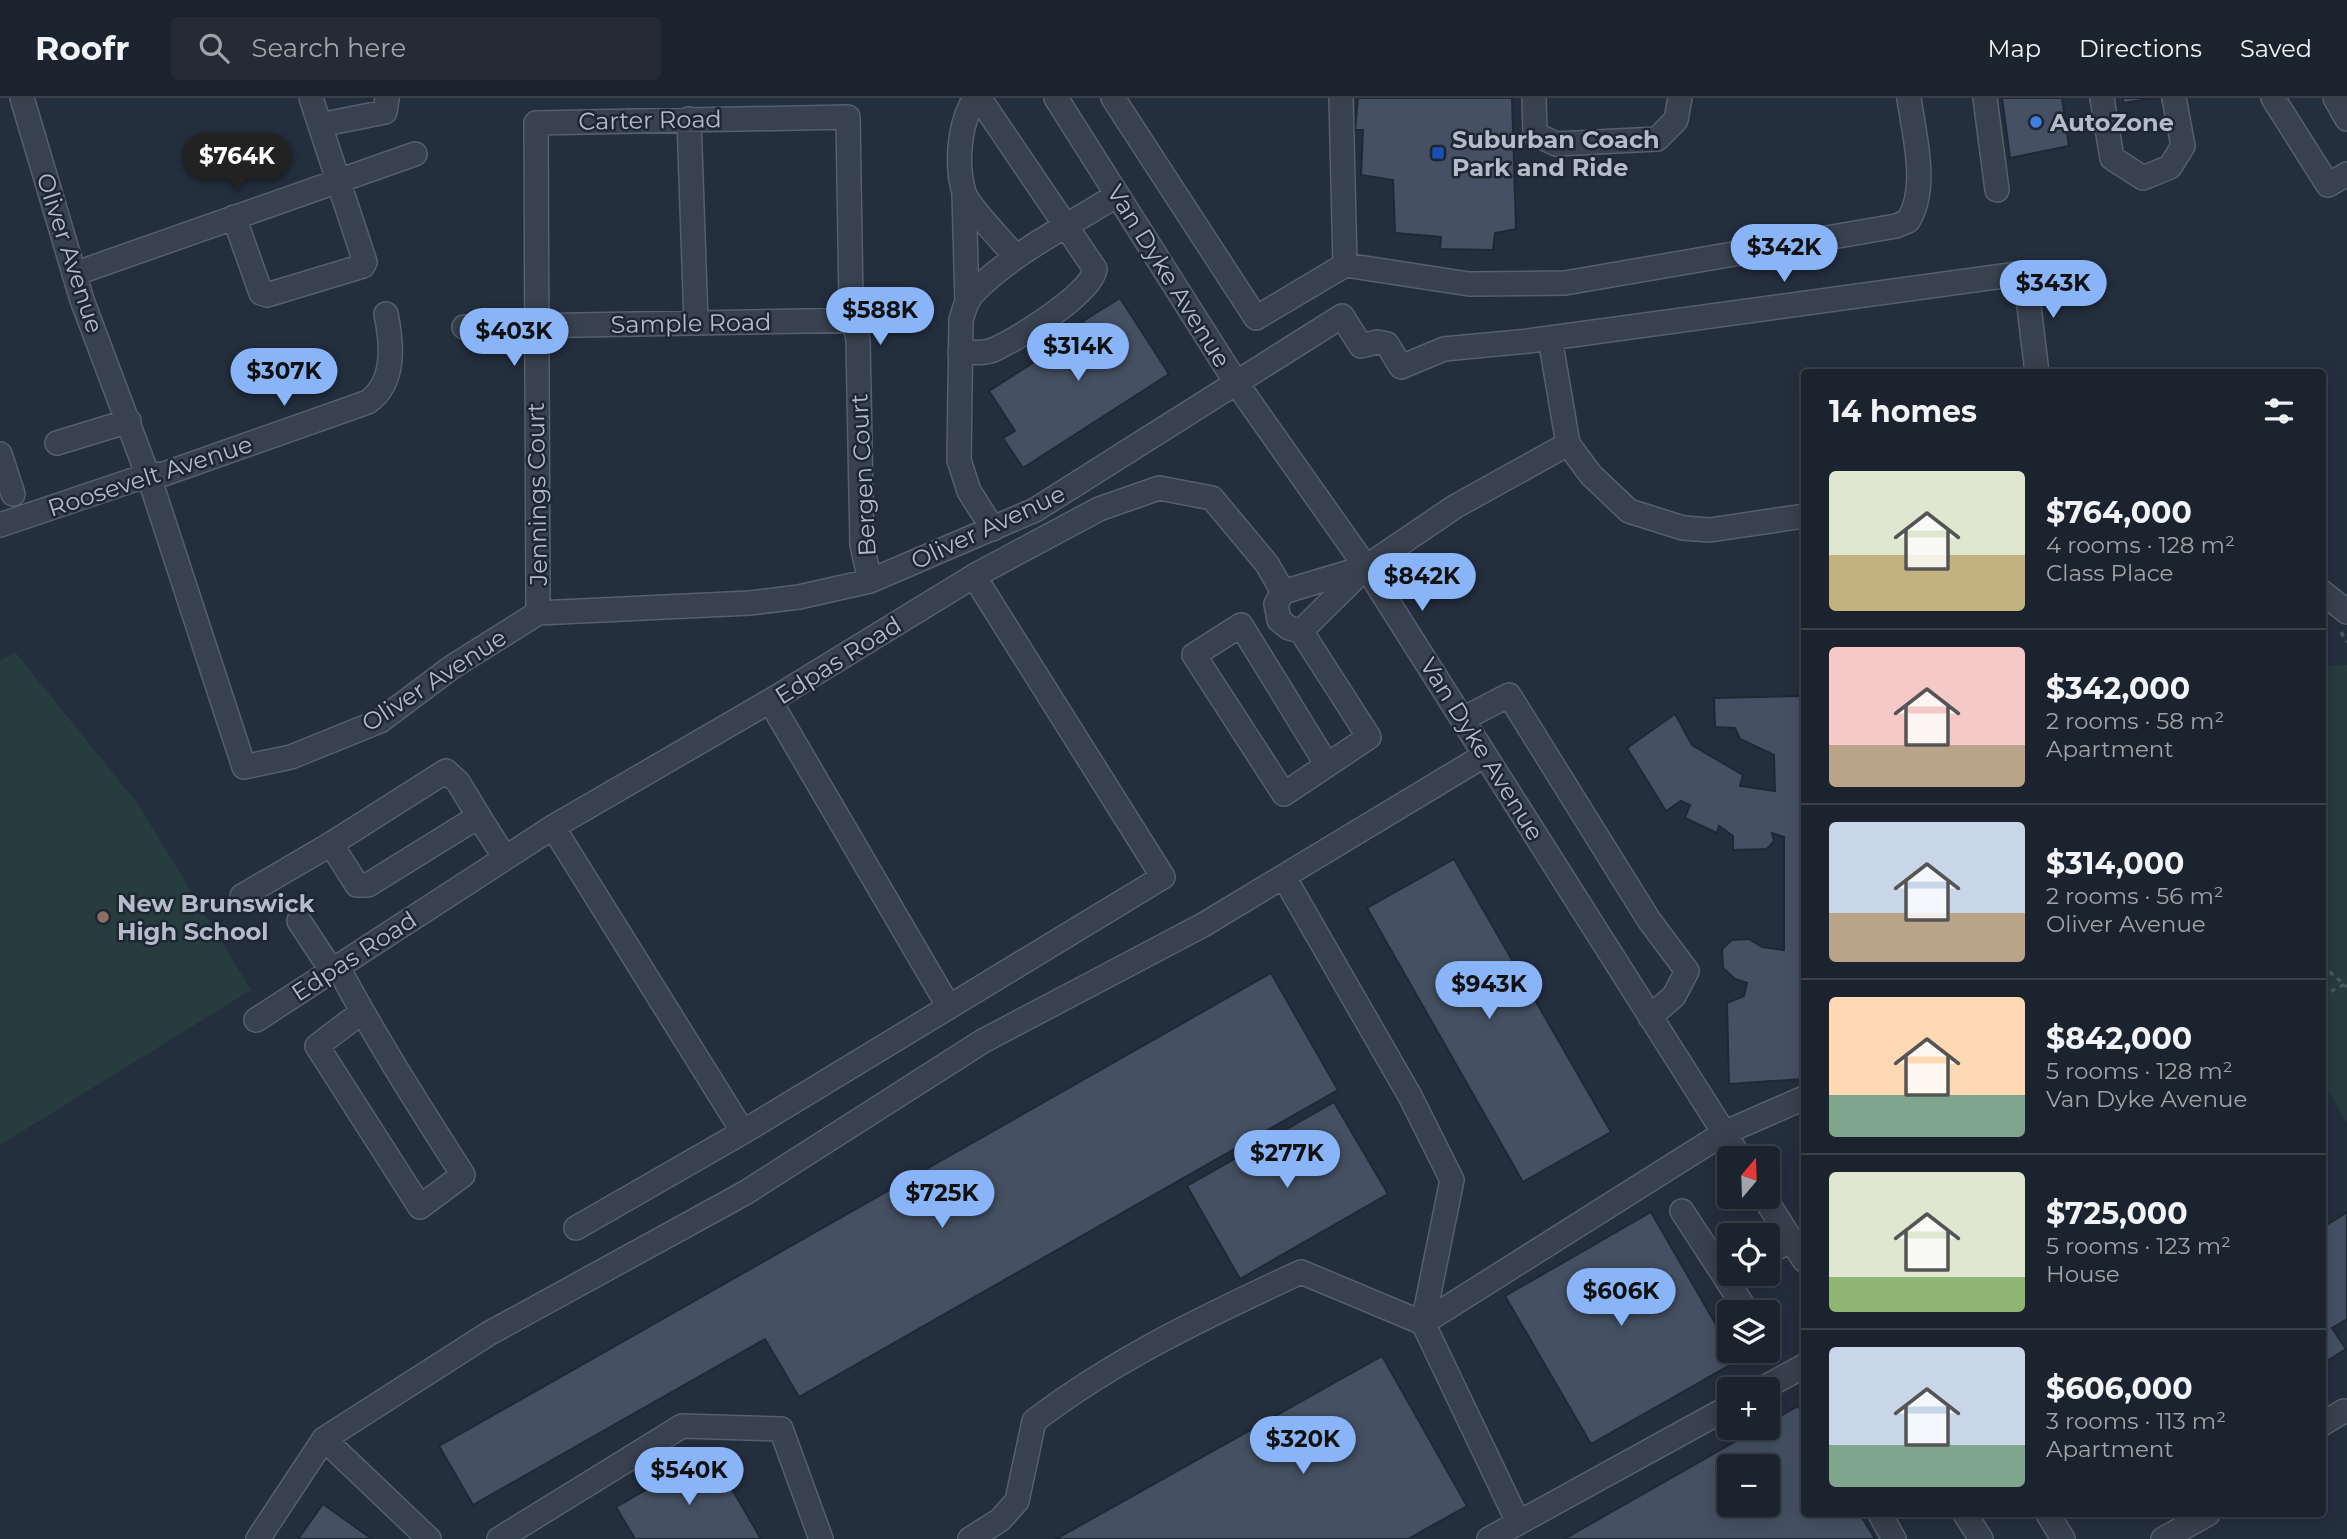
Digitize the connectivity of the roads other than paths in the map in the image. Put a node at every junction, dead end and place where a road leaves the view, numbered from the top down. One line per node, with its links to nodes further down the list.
1 (22, 98): 30 (street, Oliver Avenue)
2 (311, 98): 19 (street)
3 (387, 98): 19 (street)
4 (1056, 98): 25 (street, Van Dyke Avenue)
5 (1113, 98): 29 (street)
6 (1341, 98): 29 (street)
7 (1534, 98): 8 (street)
8 (1680, 98)
9 (1909, 98): 29 (street)
10 (1985, 98): 23 (street)
11 (2102, 98): 12 (street)
12 (2174, 98)
13 (2273, 98): 21 (street)
14 (2335, 98): 17 (street)
15 (849, 117): 16 (street, Carter Road); 34 (street, Bergen Court)
16 (689, 119): 18 (street, Carter Road); 35 (street)
17 (2347, 119)
18 (536, 123): 36 (street, Jennings Court)
19 (320, 125): 22 (street)
20 (415, 154): 22 (street)
21 (2347, 174)
22 (339, 181): 26 (street); 26 (street)
23 (1997, 190)
24 (964, 194): 27 (street); 28 (street); 31 (street)
25 (1117, 195): 27 (street); 41 (street, Van Dyke Avenue)
26 (233, 217): 30 (street)
27 (1067, 227): 28 (street); 39 (street)
28 (1016, 257): 31 (street)
29 (1345, 265)
30 (74, 274): 42 (street, Oliver Avenue)
31 (967, 302): 39 (street)
32 (386, 314): 46 (street, Roosevelt Avenue)
33 (917, 318): 34 (street, Sample Road)
34 (853, 320): 35 (street, Sample Road); 53 (street, Bergen Court)
35 (696, 323): 36 (street, Sample Road)
36 (536, 325): 37 (street, Sample Road); 57 (street, Jennings Court)
37 (464, 327)
38 (1550, 338): 40 (street); 41 (street, Oliver Avenue); 44 (street)
39 (960, 352): 50 (street)
40 (2037, 369)
41 (1237, 384): 50 (street, Oliver Avenue); 51 (street, Van Dyke Avenue)
42 (129, 421): 43 (street); 46 (street, Oliver Avenue)
43 (57, 443)
44 (1568, 444): 48 (street); 51 (street)
45 (0, 454): 47 (street)
46 (148, 475): 49 (street, Roosevelt Avenue); 57 (street, Oliver Avenue)
47 (13, 494)
48 (1801, 516)
49 (0, 526)
50 (993, 529): 53 (street, Oliver Avenue)
51 (1366, 567): 54 (street); 58 (street); 60 (street, Van Dyke Avenue)
52 (974, 576): 54 (street, Edpas Road); 59 (street, Edpas Road); 71 (street)
53 (870, 581): 57 (street, Oliver Avenue)
54 (1283, 592): 58 (street)
55 (2326, 595): 56 (street)
56 (2347, 612)
57 (538, 613)
58 (1301, 631): 62 (street)
59 (770, 701): 64 (street, Edpas Road); 71 (street)
60 (1463, 719): 61 (street, Van Dyke Avenue); 73 (street)
61 (1485, 755): 67 (street); 73 (street, Van Dyke Avenue)
62 (1327, 765): 62 (street)
63 (481, 820): 65 (street); 65 (street); 66 (street)
64 (553, 827): 66 (street, Edpas Road); 76 (street)
65 (331, 844): 68 (street)
66 (505, 858): 70 (street, Edpas Road)
67 (1284, 877): 86 (street); 92 (street)
68 (242, 896)
69 (299, 921): 70 (street)
70 (335, 969): 72 (street); 74 (street, Edpas Road)
71 (949, 1007): 76 (street)
72 (362, 1012): 72 (street)
73 (1650, 1017): 77 (street, Van Dyke Avenue)
74 (256, 1020)
75 (1801, 1099): 77 (street)
76 (743, 1132): 81 (street)
77 (1724, 1133): 78 (street, Van Dyke Avenue); 86 (street)
78 (1732, 1146)
79 (1772, 1209): 82 (street)
80 (1682, 1211): 85 (street)
81 (576, 1228)
82 (1791, 1240): 83 (street); 84 (street)
83 (1780, 1246)
84 (1801, 1255)
85 (1717, 1261)
86 (1423, 1322): 97 (street); 102 (street)
87 (1801, 1371): 88 (street)
88 (1780, 1381)
89 (2344, 1412): 91 (street)
90 (1717, 1414): 97 (street)
91 (2326, 1422)
92 (324, 1439): 98 (street); 99 (street)
93 (1882, 1517): 104 (street)
94 (1967, 1517): 105 (street)
95 (2050, 1517): 106 (street)
96 (2203, 1517): 107 (street)
97 (1518, 1522): 103 (street)
98 (258, 1539)
99 (429, 1539)
100 (499, 1539): 101 (street)
101 (821, 1539)
102 (970, 1539)
103 (1489, 1539)
104 (1894, 1539)
105 (1981, 1539)
106 (2063, 1539)
107 (2164, 1539)

